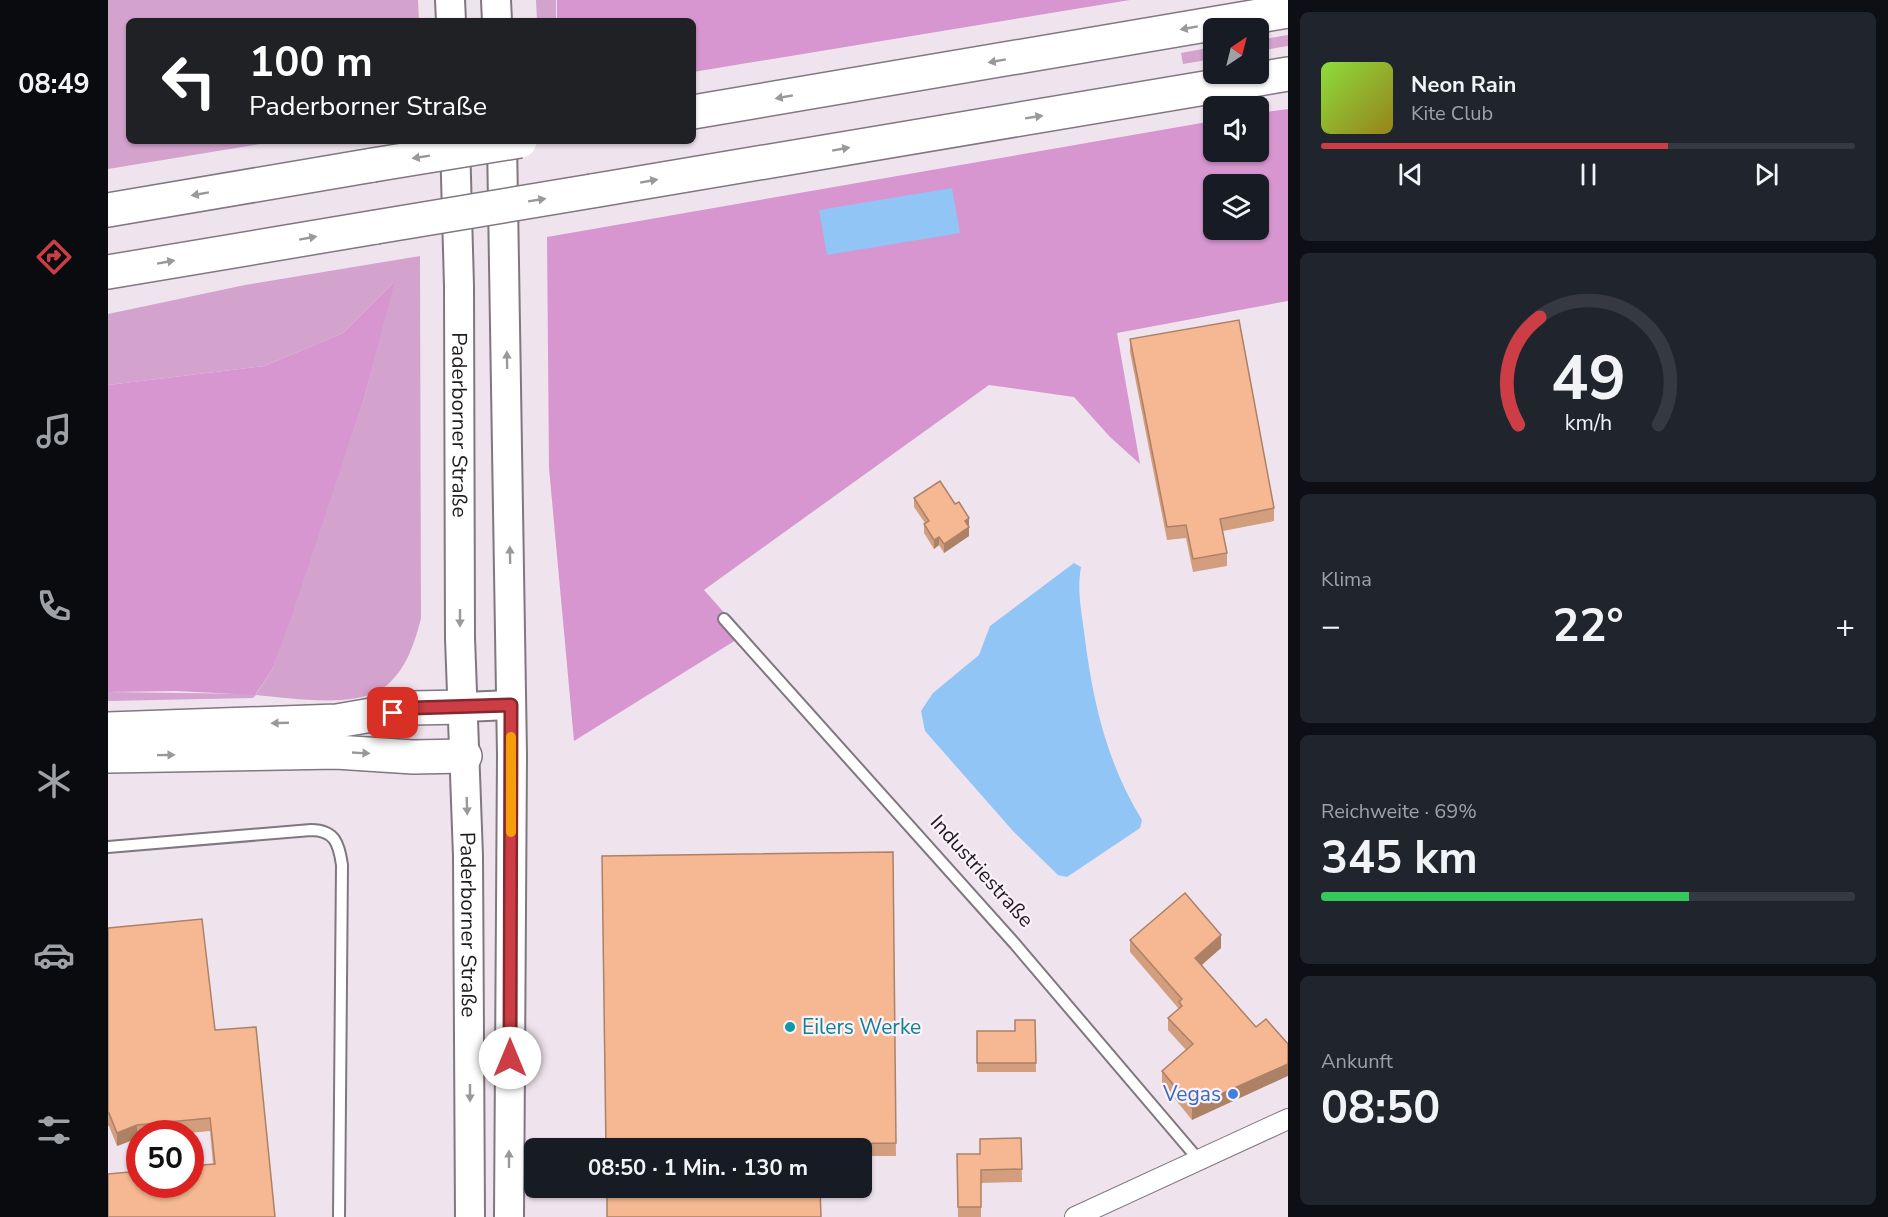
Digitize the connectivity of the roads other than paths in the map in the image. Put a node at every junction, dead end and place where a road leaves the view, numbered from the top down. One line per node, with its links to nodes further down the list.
1 (450, 0): 4 (main road)
2 (496, 0): 5 (main road)
3 (1288, 11): 7 (highway, one-way to 7)
4 (451, 18)
5 (497, 18)
6 (1288, 74): 12 (highway, one-way to 6, bridge)
7 (696, 111)
8 (455, 144): 15 (main road, Paderborner Straße, one-way to 15)
9 (502, 144): 14 (main road, Paderborner Straße, one-way to 9)
10 (502, 144): 11 (highway, one-way to 11, bridge)
11 (108, 210)
12 (108, 272)
13 (724, 619): 22 (lane, Industriestraße)
14 (511, 705): 15 (main road); 17 (main road, Paderborner Straße)
15 (464, 707): 16 (highway, one-way to 16); 19 (main road, Paderborner Straße)
16 (108, 729)
17 (512, 755): 19 (main road); 25 (main road, Paderborner Straße, one-way to 17)
18 (108, 756): 19 (highway, one-way to 19)
19 (465, 756): 24 (main road, Paderborner Straße, one-way to 24)
20 (108, 847): 23 (lane)
21 (1288, 1119): 22 (street)
22 (1198, 1159): 26 (street)
23 (339, 1217)
24 (470, 1217)
25 (509, 1217)
26 (1075, 1217)

